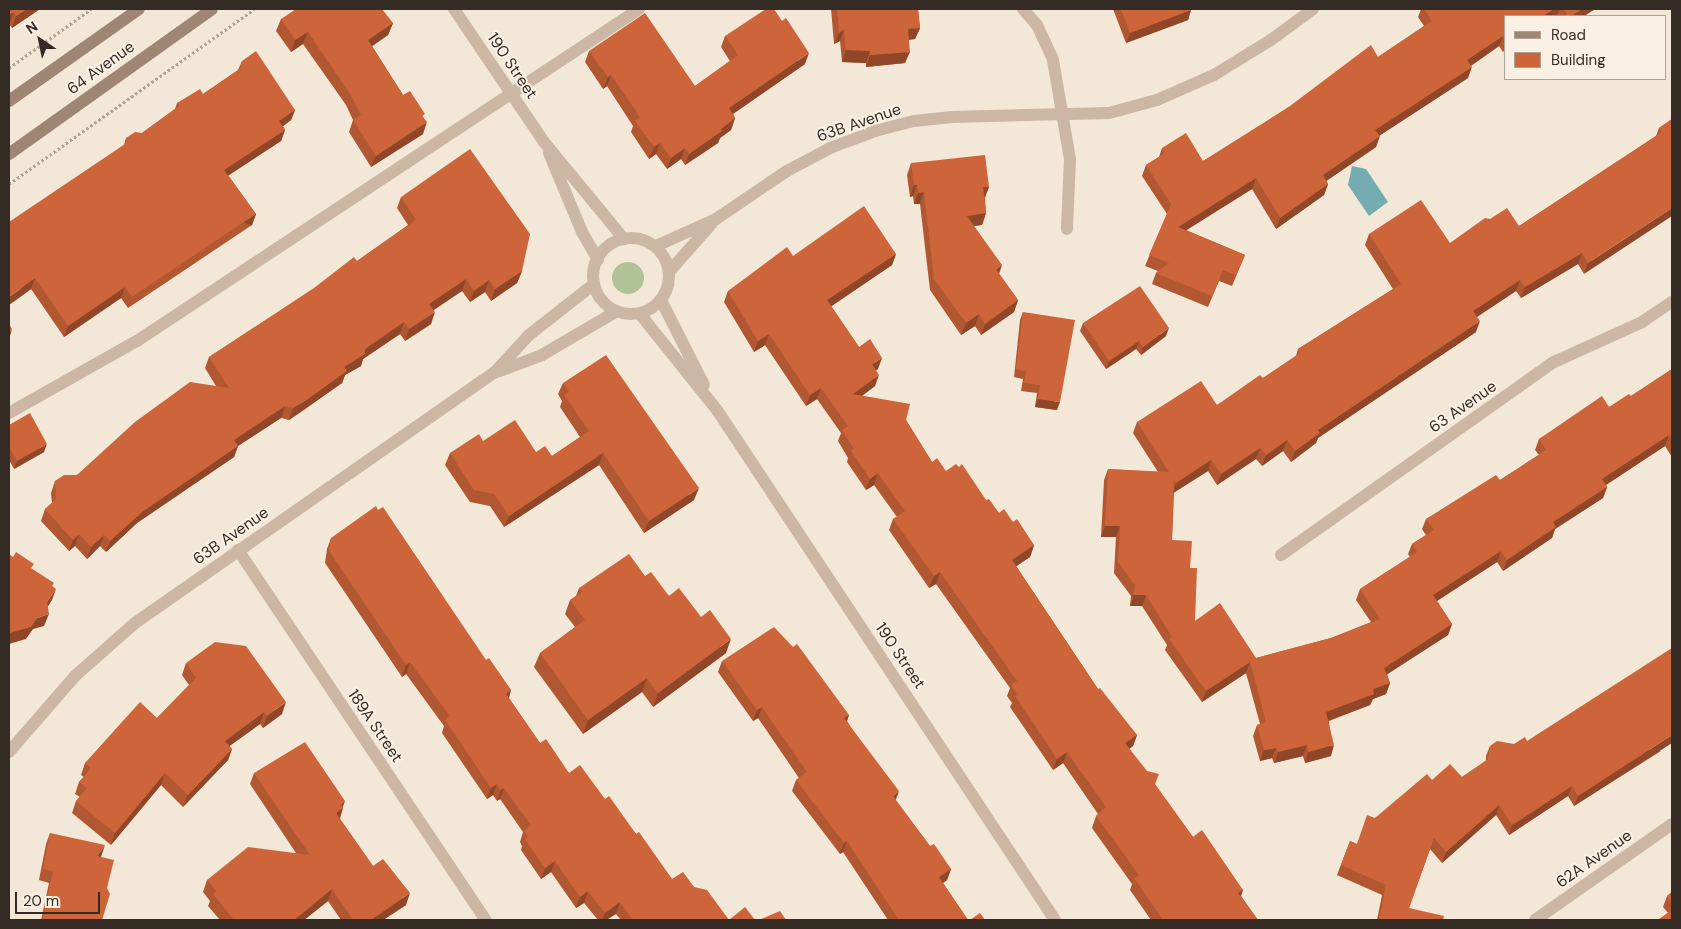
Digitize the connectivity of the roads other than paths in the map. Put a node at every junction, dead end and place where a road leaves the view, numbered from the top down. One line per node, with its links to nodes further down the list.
1 (138, 9): 8 (main road, 64 Avenue)
2 (212, 9): 11 (main road, 64 Avenue)
3 (454, 9): 7 (street, 190 Street)
4 (639, 9): 7 (street)
5 (1024, 9): 9 (street)
6 (1313, 9): 9 (street, 63B Avenue)
7 (512, 94): 10 (street, 190 Street); 25 (street)
8 (9, 101)
9 (1062, 115): 12 (street, 63B Avenue); 13 (street)
10 (544, 142): 14 (street, 190 Street); 16 (street, 190 Street)
11 (9, 154)
12 (716, 219): 15 (street, 63B Avenue); 17 (street, 63B Avenue)
13 (1067, 229)
14 (624, 239): 15 (street); 16 (street)
15 (656, 246): 17 (street)
16 (598, 260): 18 (street)
17 (669, 272): 19 (street)
18 (594, 284): 21 (street); 23 (street, 63B Avenue)
19 (661, 300): 22 (street); 24 (street, 190 Street)
20 (1672, 302): 27 (street, 63 Avenue)
21 (617, 311): 22 (street); 23 (street, 63B Avenue)
22 (640, 314): 24 (street, 190 Street)
23 (494, 373): 26 (street, 63B Avenue)
24 (717, 410): 31 (street, 190 Street)
25 (9, 413)
26 (238, 550): 28 (street, 63B Avenue); 30 (street, 189A Street)
27 (1281, 555)
28 (9, 752)
29 (1672, 824): 32 (street, 62A Avenue)
30 (479, 918)
31 (1056, 920)
32 (1535, 920)

